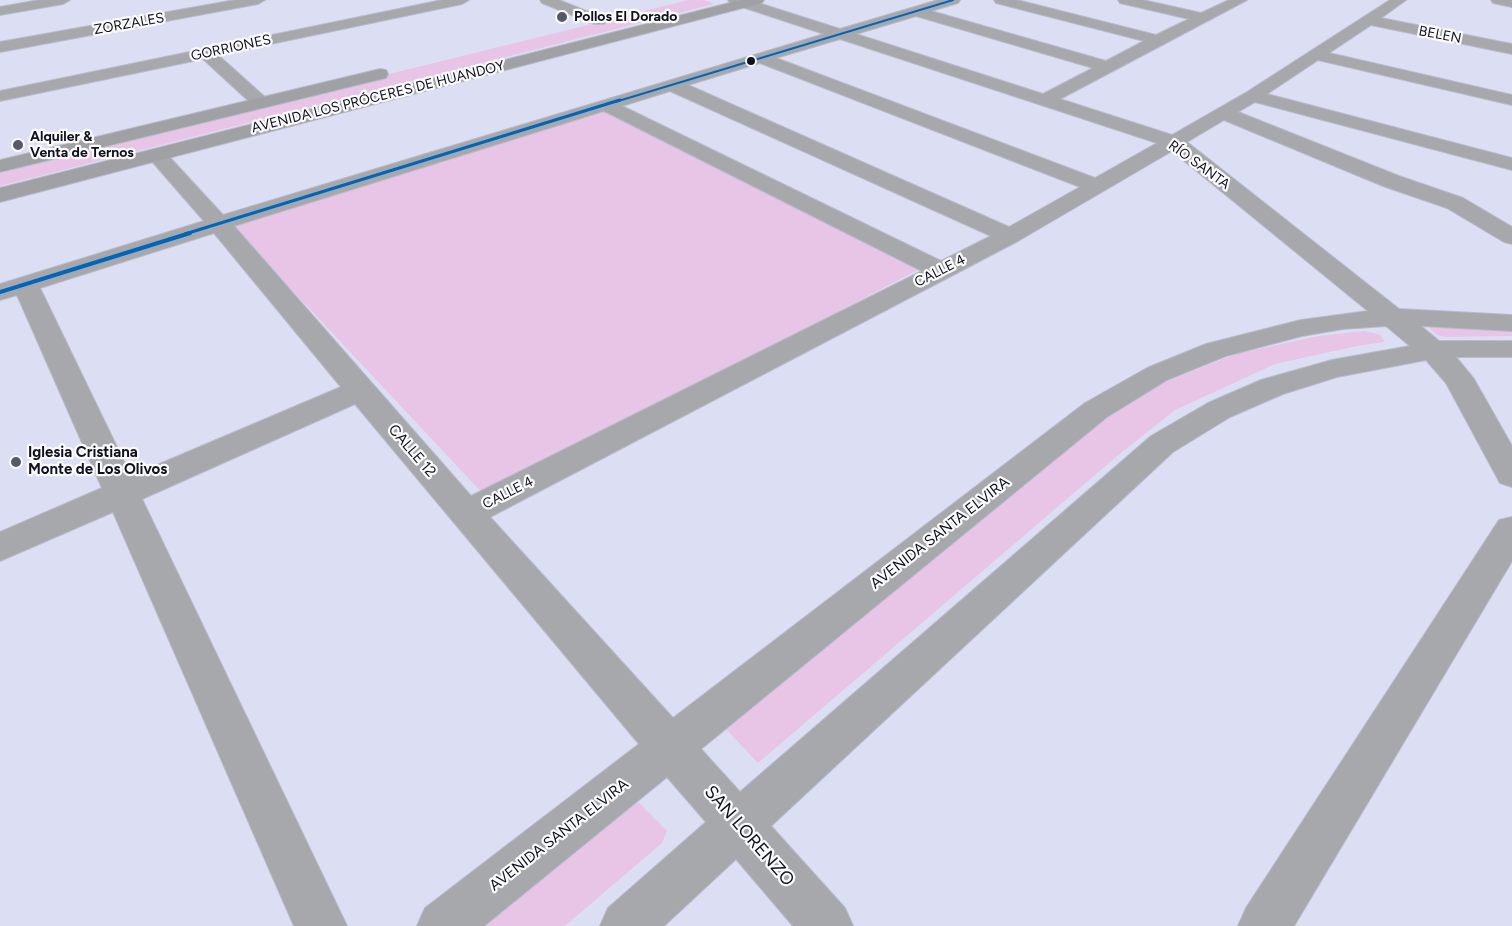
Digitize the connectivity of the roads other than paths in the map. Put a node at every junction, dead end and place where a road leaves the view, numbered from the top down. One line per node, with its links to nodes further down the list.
1 (63, 0): 15 (street)
2 (258, 0): 25 (street, ZORZALES)
3 (462, 0): 17 (street, GORRIONES)
4 (547, 0): 21 (street)
5 (953, 0): 16 (street)
6 (1001, 0): 24 (street)
7 (1125, 0): 19 (street)
8 (1208, 0): 12 (street)
9 (1399, 0): 20 (street, CALLE 4)
10 (1498, 0): 13 (street)
11 (746, 1): 23 (street, RÍO SANTA); 41 (main road, AVENIDA LOS PRÓCERES DE HUANDOY)
12 (1235, 3): 19 (street)
13 (1512, 3)
14 (377, 5): 17 (street)
15 (0, 11)
16 (916, 11): 23 (street); 30 (street)
17 (394, 14): 27 (street, GORRIONES)
18 (621, 16): 21 (main road)
19 (1203, 18): 24 (street)
20 (1368, 20): 26 (street, BELEN); 28 (street, CALLE 4)
21 (599, 21): 22 (main road)
22 (576, 27)
23 (842, 34): 29 (street); 35 (street, RÍO SANTA)
24 (1158, 40): 30 (street)
25 (0, 47)
26 (1512, 50)
27 (206, 53): 33 (street, GORRIONES); 37 (street)
28 (1316, 55): 34 (street, CALLE 4); 36 (street)
29 (760, 58): 32 (street); 44 (street)
30 (1108, 67): 35 (street)
31 (396, 70): 37 (main road, AVENIDA LOS PRÓCERES DE HUANDOY)
32 (672, 85): 38 (street); 47 (street)
33 (0, 96)
34 (1253, 96): 39 (street, CALLE 4); 42 (street)
35 (1045, 100): 40 (street, RÍO SANTA)
36 (1512, 100)
37 (260, 102): 43 (main road, AVENIDA LOS PRÓCERES DE HUANDOY)
38 (606, 105): 46 (street); 49 (street)
39 (1223, 113): 40 (street, CALLE 4); 48 (street)
40 (1174, 142): 44 (street, CALLE 4); 51 (street, RÍO SANTA)
41 (156, 154): 45 (main road, AVENIDA LOS PRÓCERES DE HUANDOY); 46 (street, CALLE 12)
42 (1512, 164)
43 (0, 166)
44 (1097, 186): 47 (street, CALLE 4)
45 (0, 195)
46 (219, 224): 50 (street); 55 (street, CALLE 12)
47 (1010, 236): 49 (street, CALLE 4)
48 (1512, 237)
49 (941, 271): 58 (street, CALLE 4)
50 (12, 288): 57 (street)
51 (1394, 317): 52 (street, AVENIDA SANTA ELVIRA); 54 (street, RÍO SANTA); 61 (street, AVENIDA SANTA ELVIRA)
52 (1512, 323)
53 (1512, 349): 54 (street)
54 (1432, 350): 56 (street, RÍO SANTA); 62 (street)
55 (360, 390): 57 (street); 58 (street, CALLE 12)
56 (1512, 475)
57 (121, 494): 60 (street); 63 (street)
58 (466, 514): 61 (street, CALLE 12)
59 (1512, 530): 67 (street)
60 (0, 547)
61 (670, 747): 62 (street, SAN LORENZO); 64 (street, AVENIDA SANTA ELVIRA)
62 (740, 826): 65 (street); 66 (street, SAN LORENZO)
63 (321, 926)
64 (443, 926)
65 (626, 926)
66 (827, 926)
67 (1264, 926)

